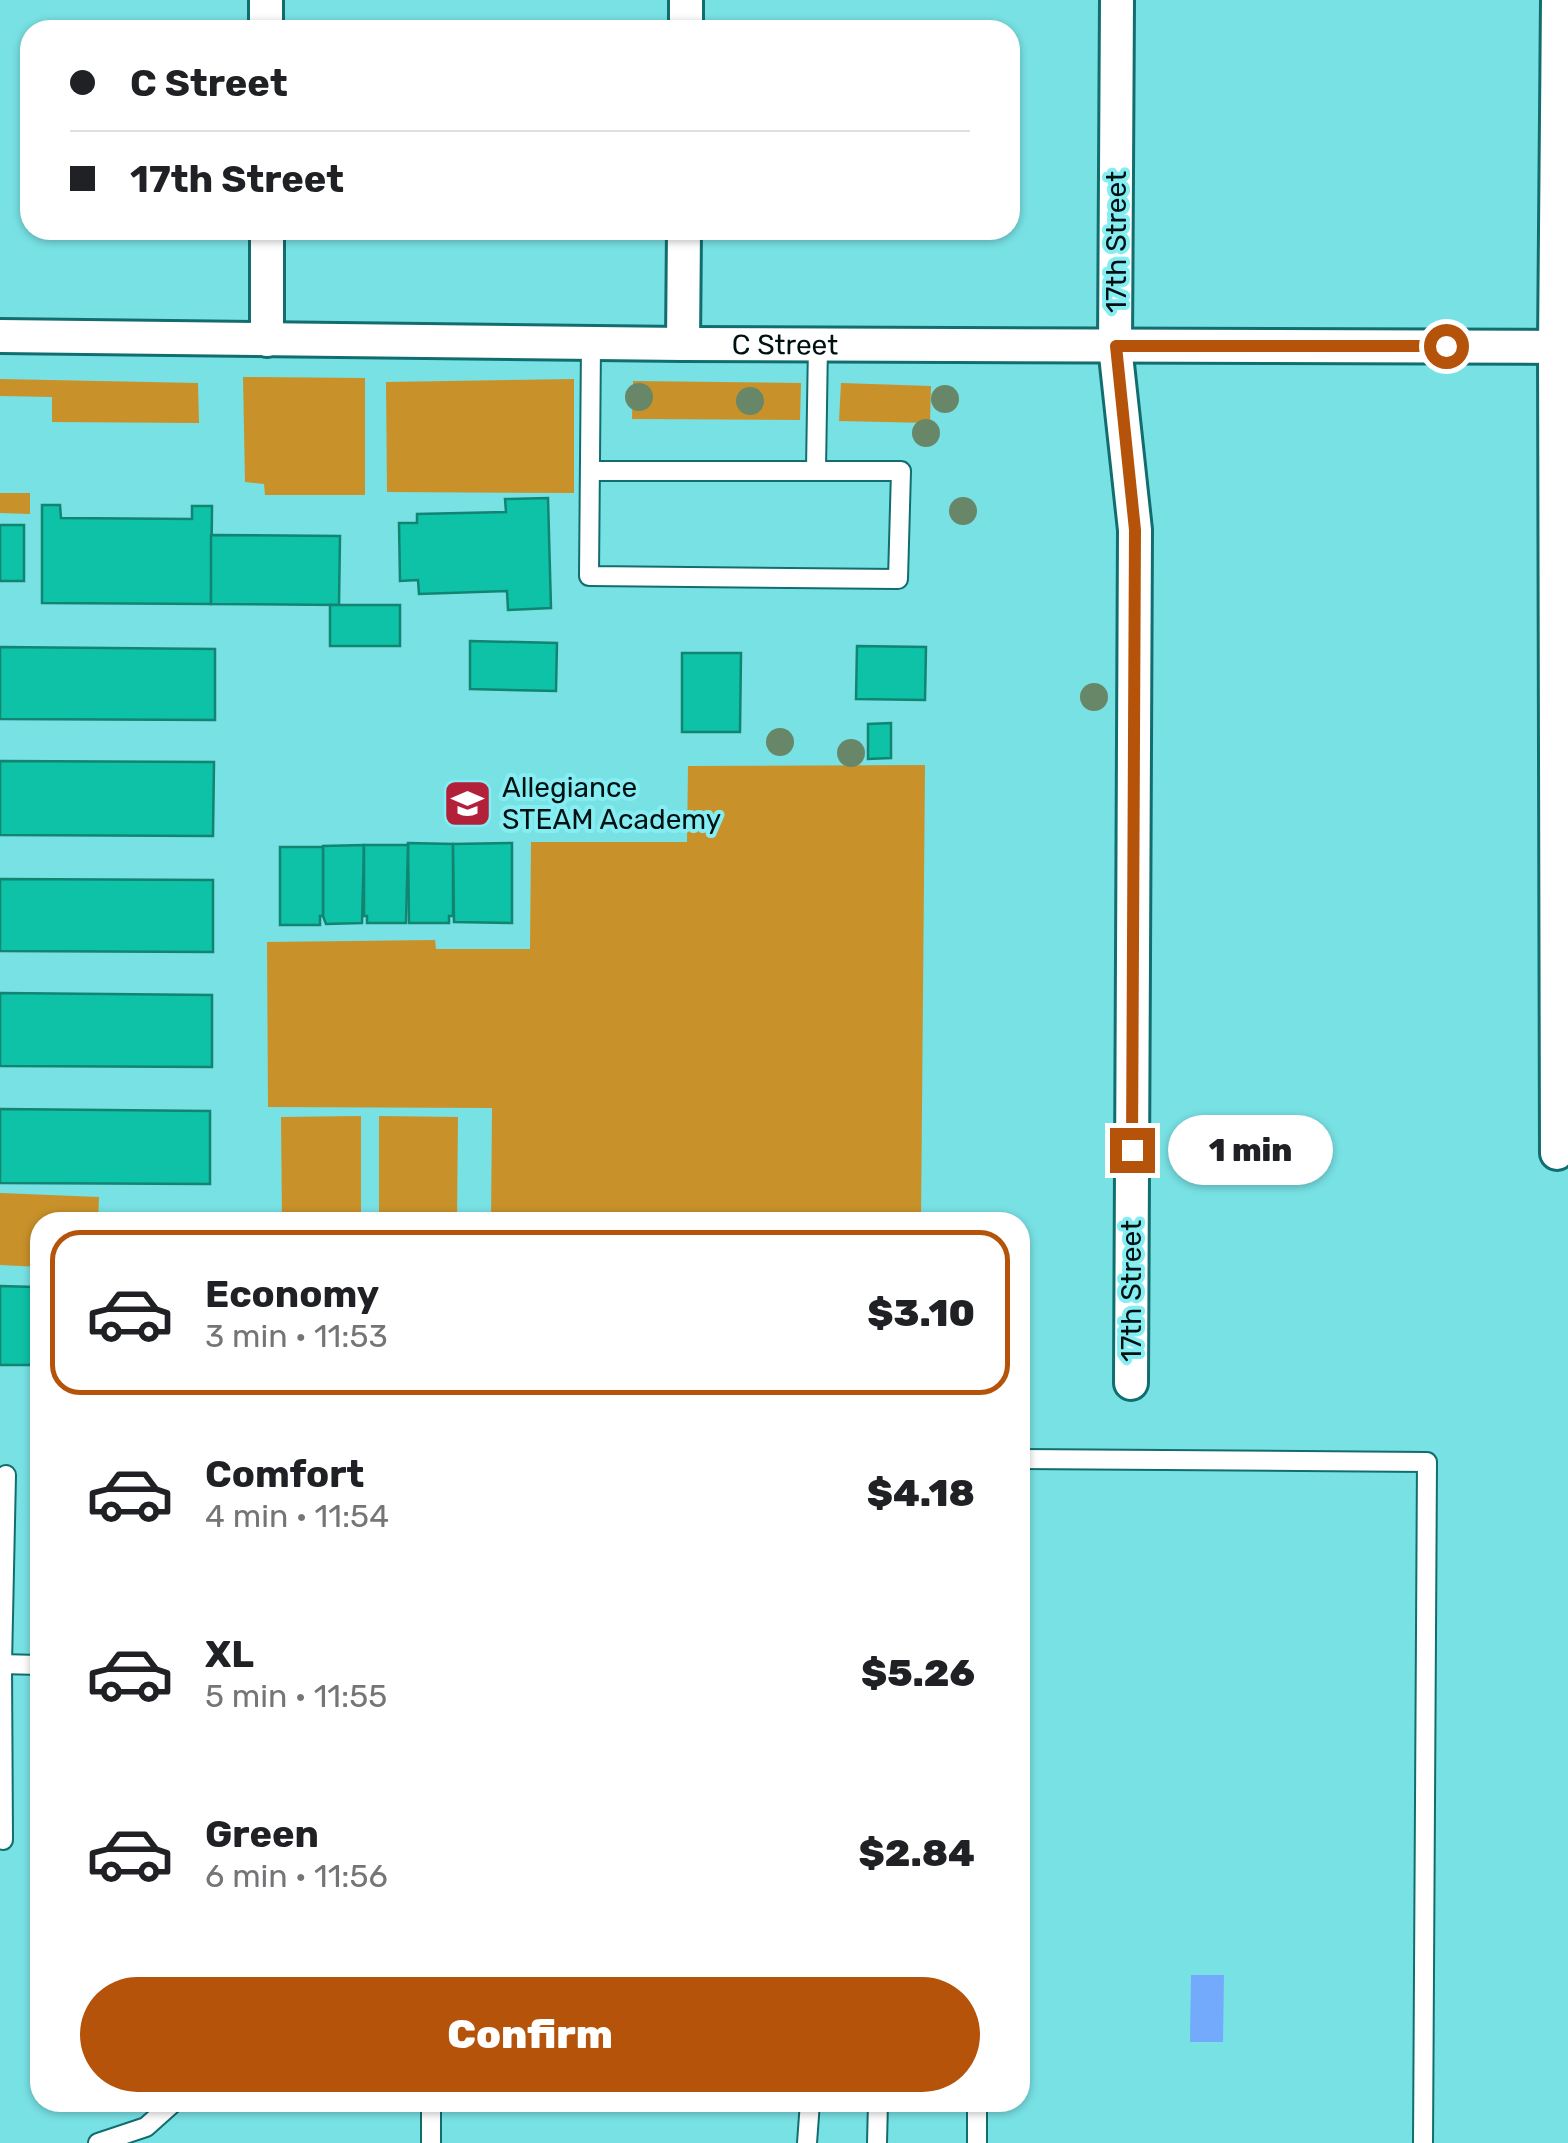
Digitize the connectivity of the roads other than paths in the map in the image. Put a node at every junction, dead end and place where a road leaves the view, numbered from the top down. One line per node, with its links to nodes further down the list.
1 (1117, 0): 10 (street, 17th Street)
2 (1558, 0): 11 (street)
3 (266, 240): 6 (street)
4 (684, 240): 8 (street)
5 (0, 336): 6 (street, C Street)
6 (267, 340): 7 (street, C Street)
7 (591, 343): 8 (street, C Street); 13 (lane)
8 (683, 344): 9 (street, C Street)
9 (818, 344): 10 (street, C Street); 12 (lane)
10 (1116, 346): 11 (street, C Street); 15 (street, 17th Street)
11 (1562, 347): 14 (street)
12 (816, 470): 13 (lane); 13 (lane)
13 (590, 472)
14 (1557, 1153)
15 (1131, 1383)
16 (1030, 1459): 31 (lane)
17 (6, 1476): 18 (lane)
18 (1, 1664): 19 (lane); 20 (lane)
19 (30, 1665)
20 (3, 1840)
21 (163, 2112): 26 (lane)
22 (432, 2112): 27 (lane)
23 (809, 2112): 28 (lane)
24 (878, 2112): 29 (lane)
25 (978, 2112): 30 (lane)
26 (98, 2143)
27 (431, 2143)
28 (807, 2143)
29 (878, 2143)
30 (977, 2143)
31 (1423, 2143)

